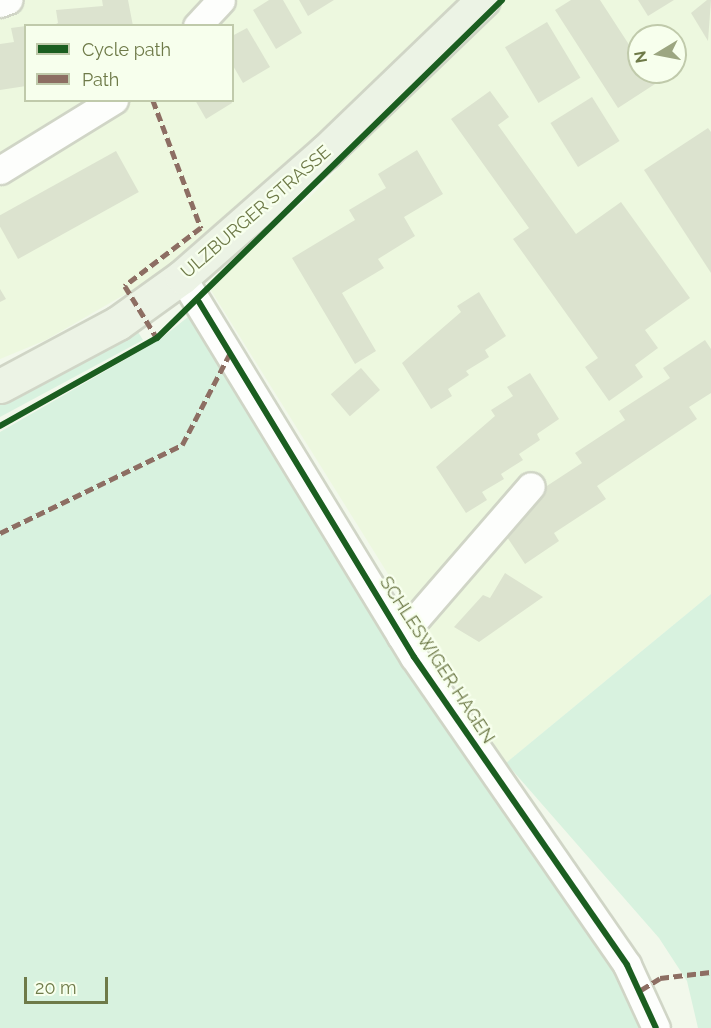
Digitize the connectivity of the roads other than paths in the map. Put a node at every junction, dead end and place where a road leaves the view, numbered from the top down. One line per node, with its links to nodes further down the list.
1 (8, 0): 4 (street)
2 (221, 0): 5 (street)
3 (483, 0): 8 (main road, ULZBURGER STRASSE)
4 (0, 3)
5 (200, 24)
6 (111, 102): 7 (street)
7 (0, 170)
8 (182, 277): 9 (main road, ULZBURGER STRASSE); 11 (street, SCHLESWIGER HAGEN)
9 (0, 386)
10 (531, 486): 11 (street)
11 (401, 636): 12 (street, SCHLESWIGER HAGEN)
12 (656, 1028)

